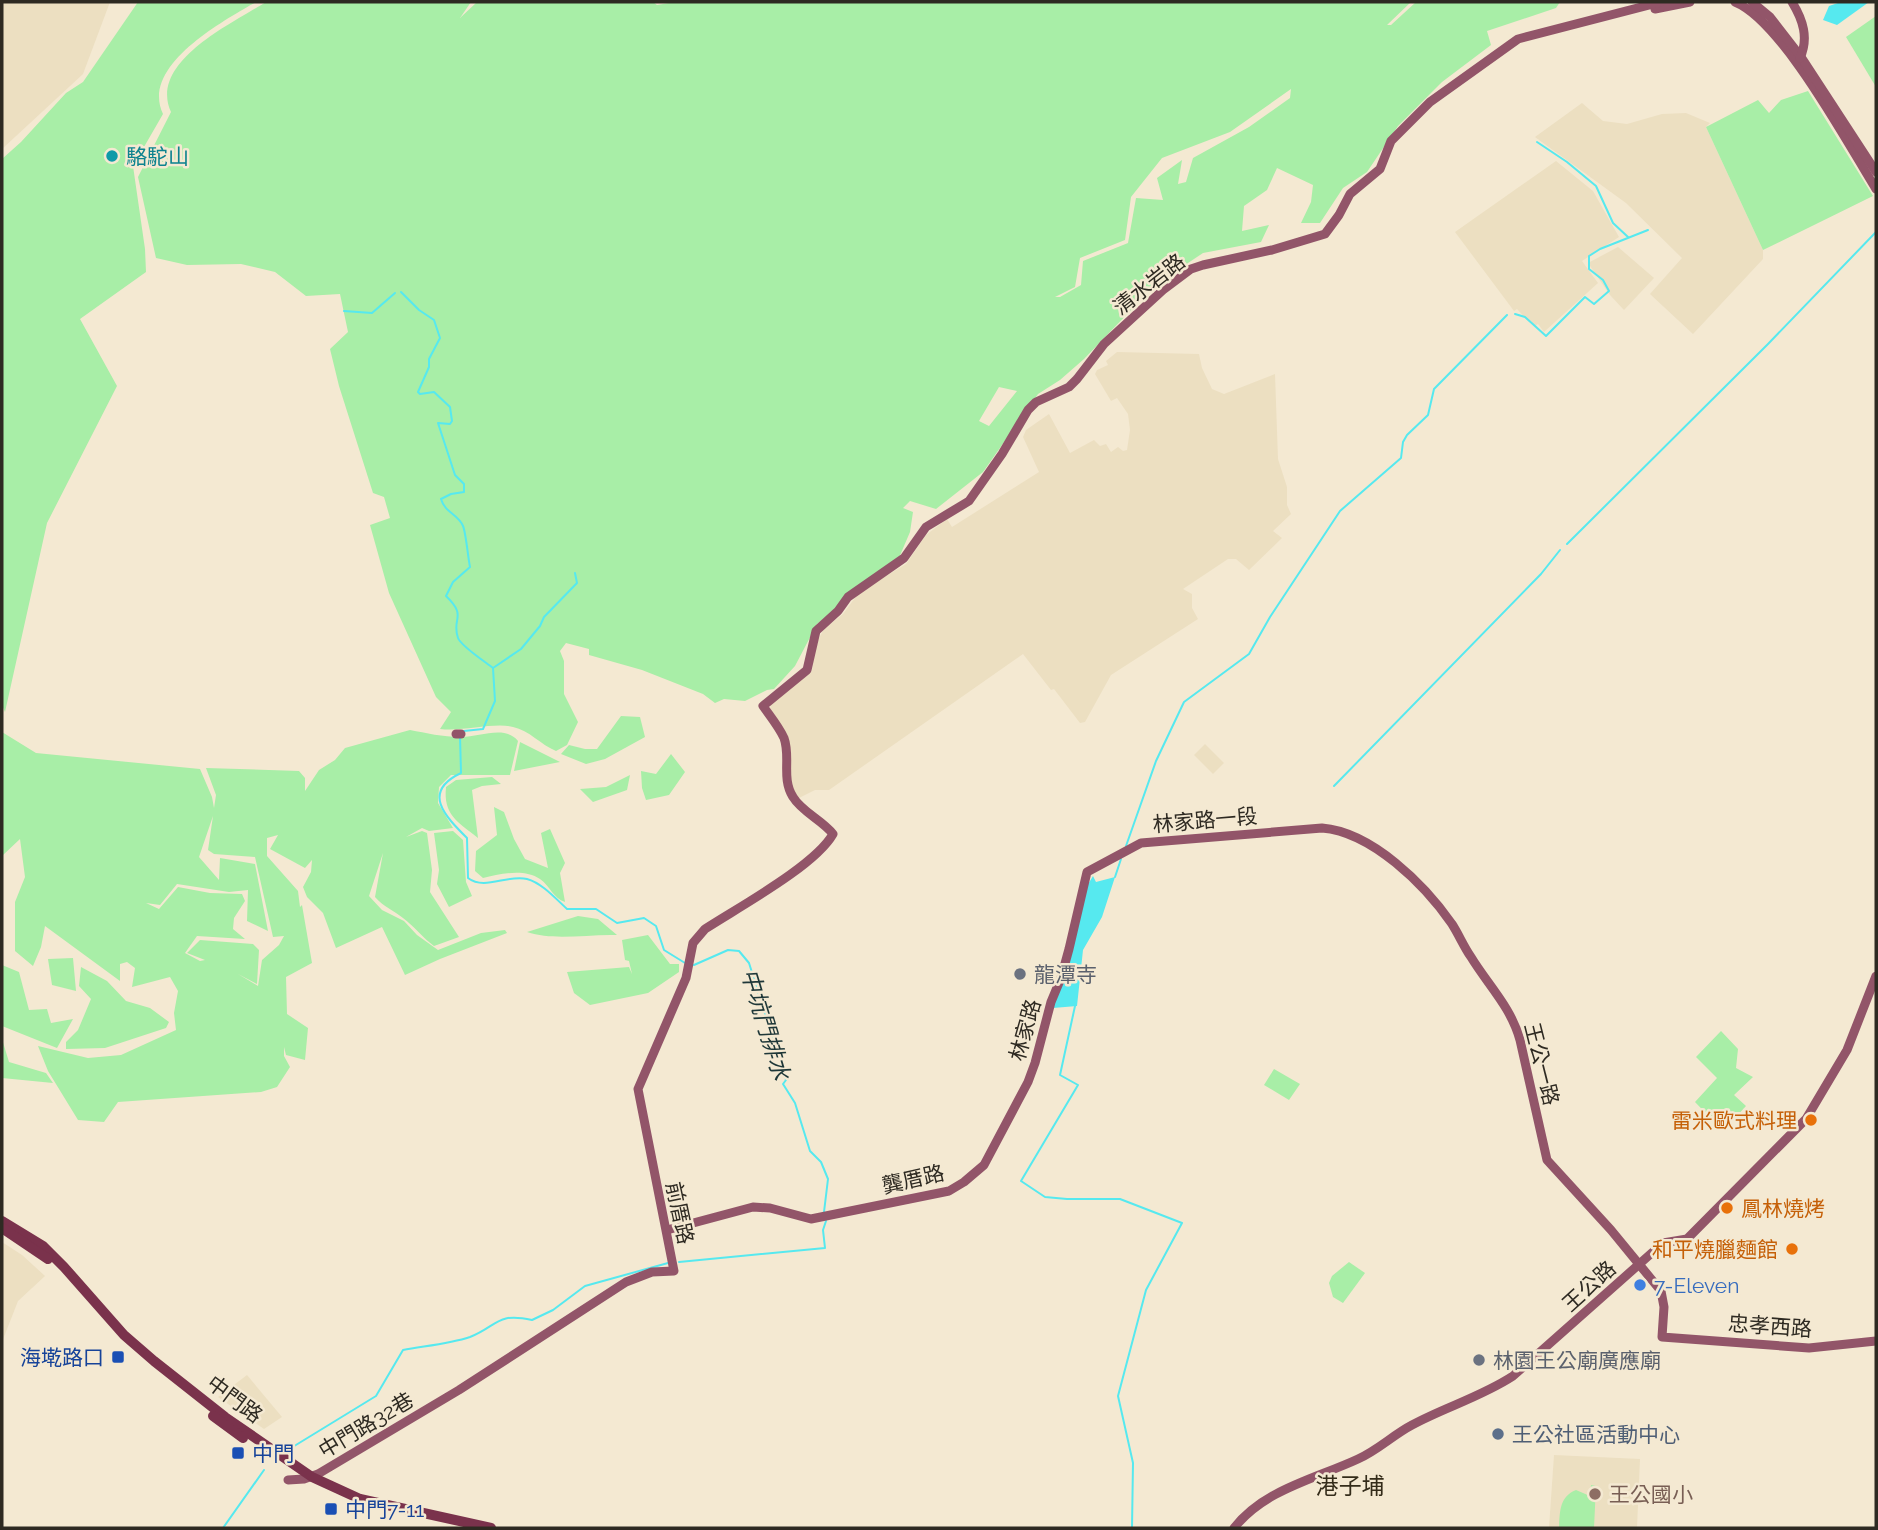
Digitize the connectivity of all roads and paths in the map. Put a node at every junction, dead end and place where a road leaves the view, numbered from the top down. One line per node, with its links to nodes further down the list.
1 (1661, 2): 6 (street, 清水岩路)
2 (1690, 2): 6 (street, 清水岩路)
3 (1735, 2): 7 (street)
4 (1752, 2): 7 (street)
5 (1792, 2): 7 (street)
6 (1639, 8): 11 (street, 清水岩路)
7 (1798, 58): 8 (street); 9 (street)
8 (1876, 172)
9 (1876, 189)
10 (1334, 829): 12 (street, 林家路一段); 18 (street, 王公一路)
11 (833, 834): 17 (street, 前厝路)
12 (1087, 872): 14 (street, 林家路)
13 (1876, 976): 18 (street, 王公路)
14 (1012, 1114): 17 (street, 龔厝路)
15 (2, 1222): 22 (main road, 中門路)
16 (2, 1228): 22 (main road, 中門路)
17 (667, 1230): 21 (street, 前厝路)
18 (1640, 1264): 19 (street, 王公一路); 26 (street, 王公路)
19 (1662, 1337): 20 (street, 忠孝西路)
20 (1876, 1341)
21 (458, 1390): 22 (street, 中門路32巷)
22 (308, 1478): 23 (street, 中門路32巷); 24 (main road, 中門路); 25 (main road, 中門路)
23 (288, 1480)
24 (469, 1528)
25 (491, 1528)
26 (1234, 1528)

